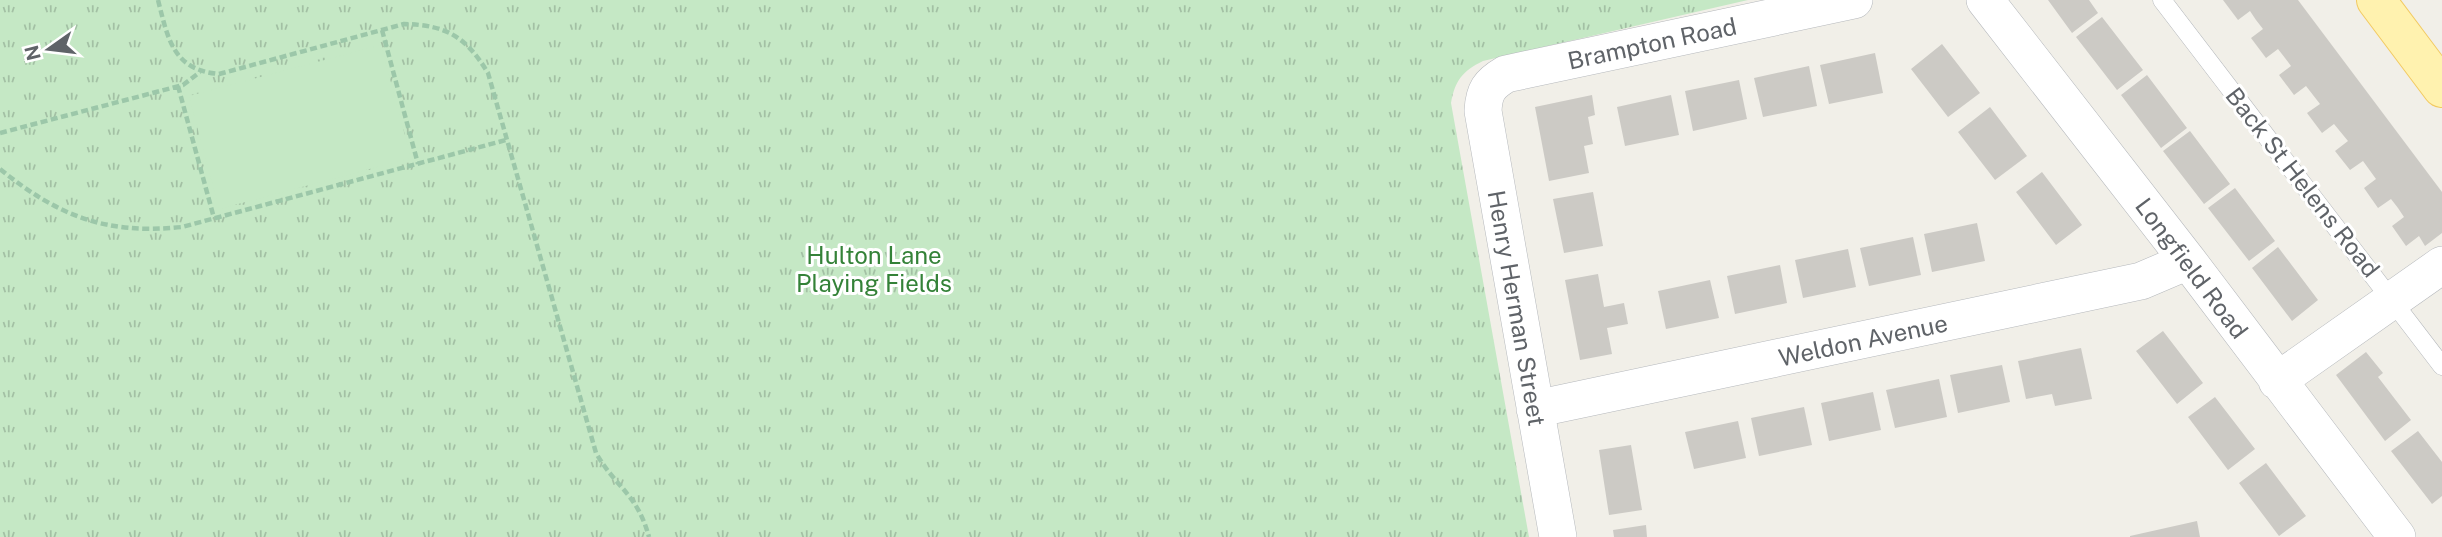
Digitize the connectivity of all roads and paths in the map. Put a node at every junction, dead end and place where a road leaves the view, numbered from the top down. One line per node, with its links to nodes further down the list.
1 (158, 0): 7 (path)
2 (1854, 0): 8 (street, Brampton Road)
3 (1985, 0): 16 (street, Longfield Road)
4 (2162, 0): 18 (lane, Back St Helens Road)
5 (2376, 0): 10 (main road)
6 (382, 30): 7 (path); 12 (path); 13 (path)
7 (201, 72): 9 (path)
8 (1492, 82): 21 (street, Henry Herman Street)
9 (178, 86): 11 (path); 15 (path)
10 (2442, 88)
11 (0, 133)
12 (506, 139): 13 (path); 22 (path)
13 (418, 164): 15 (path)
14 (0, 169): 15 (path)
15 (214, 218)
16 (2188, 261): 20 (street, Longfield Road); 21 (street, Weldon Avenue)
17 (2442, 265): 18 (street)
18 (2393, 299): 19 (lane, Back St Helens Road); 20 (street)
19 (2442, 366)
20 (2277, 381): 24 (street, Longfield Road)
21 (1535, 409): 23 (street, Henry Herman Street)
22 (649, 537)
23 (1558, 537)
24 (2397, 537)

